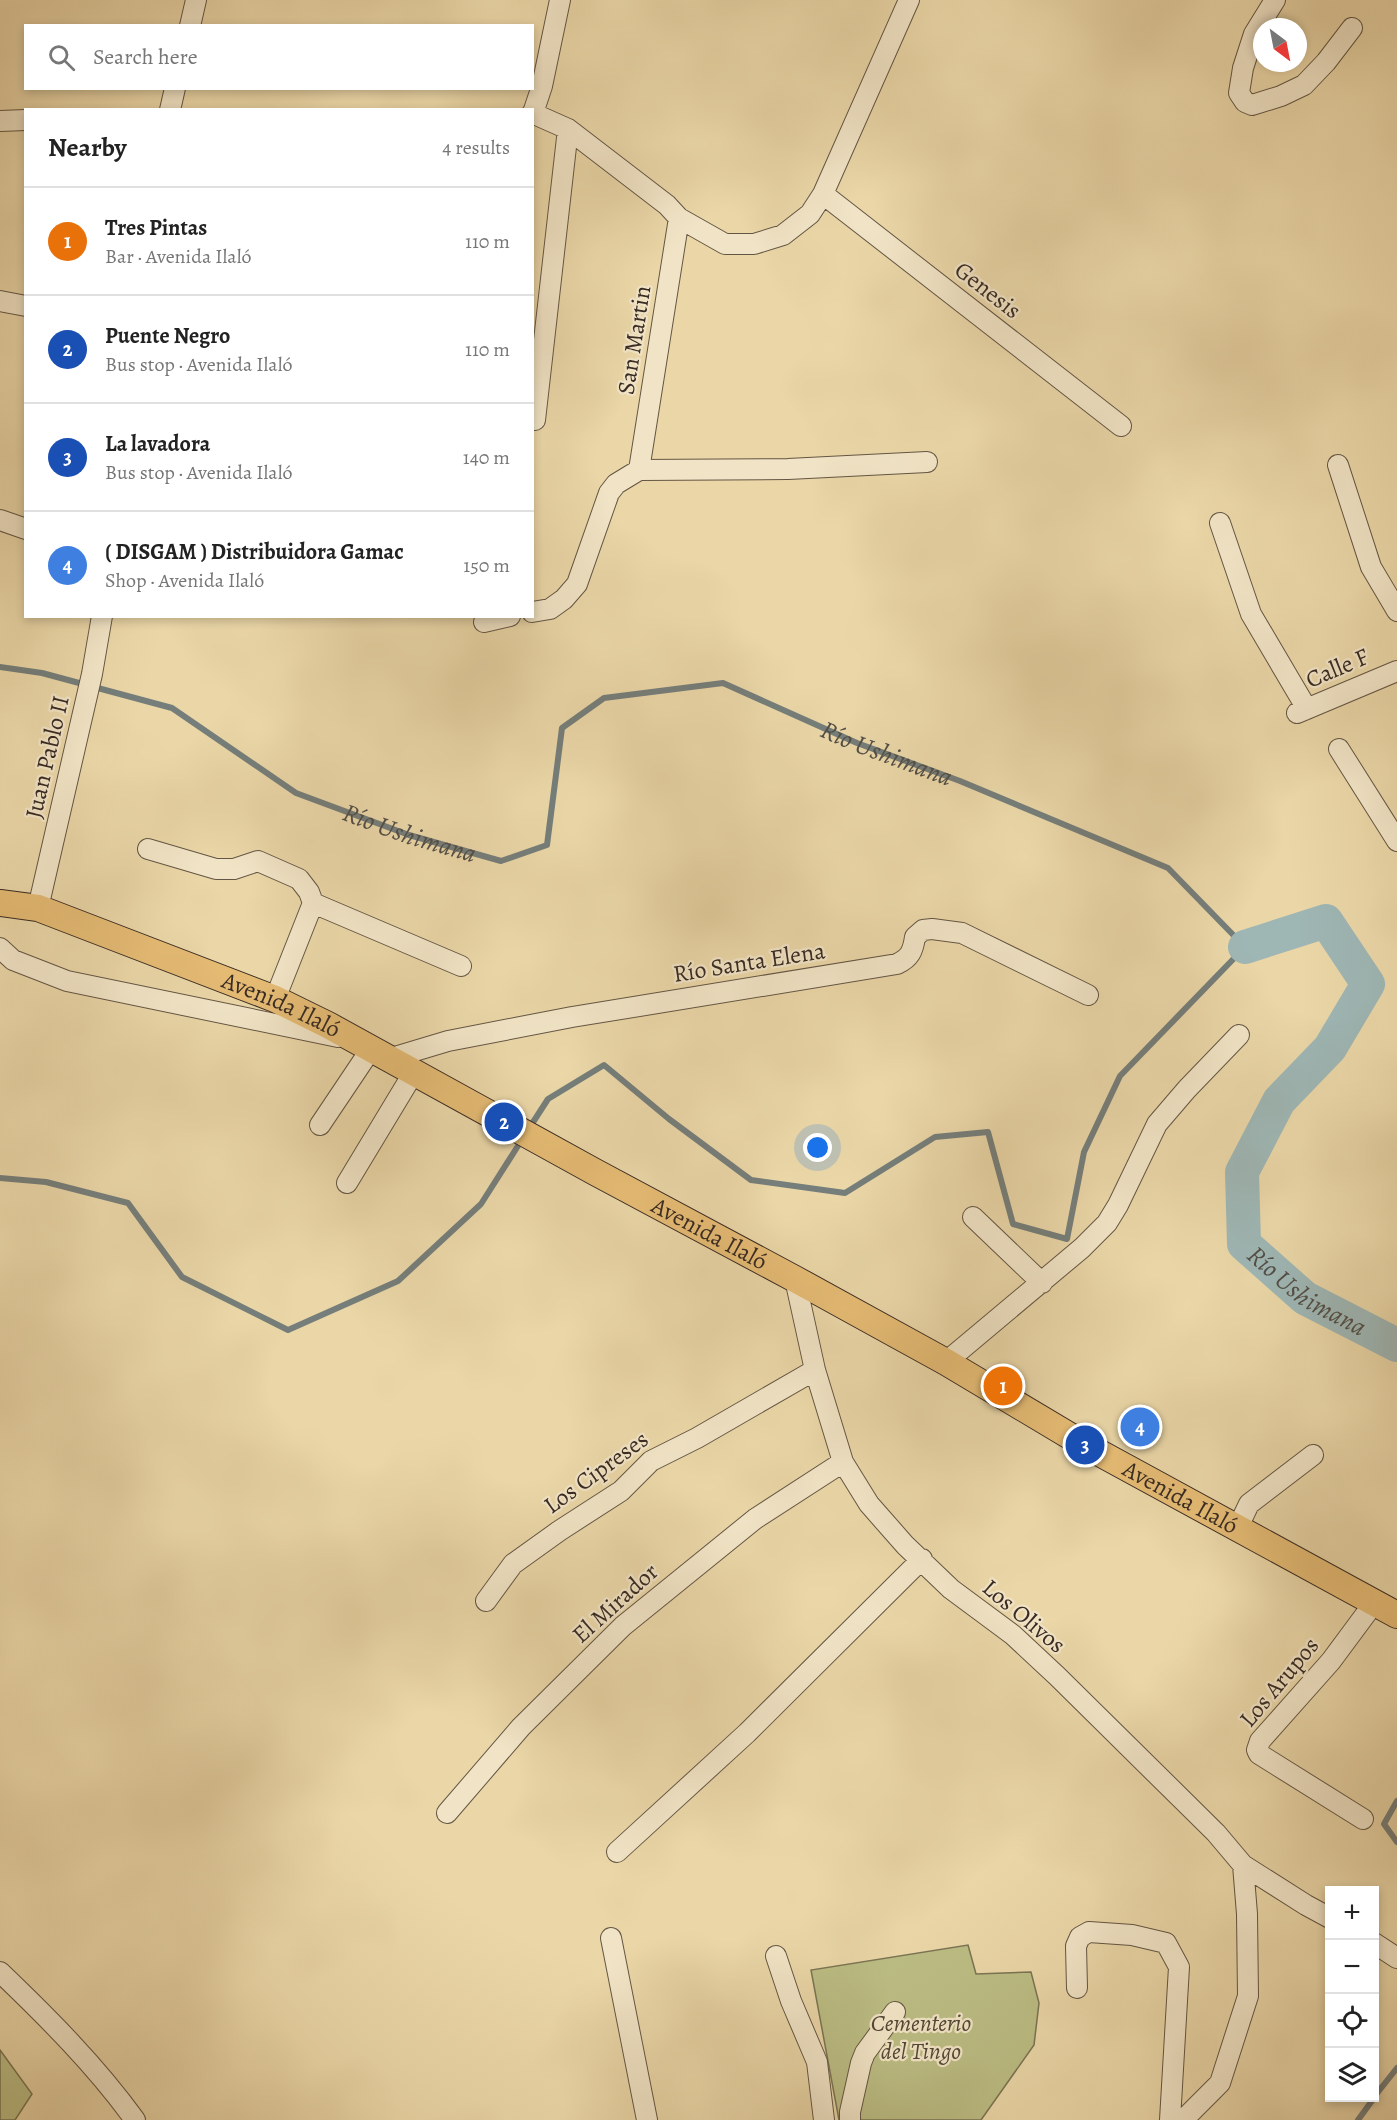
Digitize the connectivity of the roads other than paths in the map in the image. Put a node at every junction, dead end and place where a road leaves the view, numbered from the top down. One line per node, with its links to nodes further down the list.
1 (196, 0): 5 (street)
2 (560, 0): 9 (street)
3 (909, 0): 14 (street)
4 (1275, 0): 6 (street)
5 (190, 24)
6 (1352, 28)
7 (175, 90): 8 (street)
8 (170, 108)
9 (534, 109)
10 (534, 112): 13 (street)
11 (24, 120): 12 (street)
12 (0, 121)
13 (568, 129): 15 (street); 18 (street)
14 (823, 194): 15 (street); 19 (street, Genesis)
15 (679, 218): 22 (street, San Martin)
16 (0, 301): 17 (street)
17 (24, 306)
18 (535, 420)
19 (1121, 426)
20 (927, 462): 22 (street)
21 (1338, 465): 26 (street)
22 (639, 470): 27 (street)
23 (0, 520): 25 (street)
24 (1220, 523): 31 (street, Calle F)
25 (24, 528)
26 (1397, 611)
27 (534, 612)
28 (102, 618): 37 (street, Juan Pablo II)
29 (501, 618): 30 (street)
30 (484, 622)
31 (1397, 671)
32 (1339, 749): 33 (street)
33 (1397, 841)
34 (148, 849): 36 (street)
35 (0, 903): 37 (main road, Avenida Ilaló)
36 (313, 903): 39 (street); 41 (street)
37 (38, 908): 41 (main road, Avenida Ilaló)
38 (0, 948): 43 (street)
39 (461, 966)
40 (1088, 995): 43 (street, Río Santa Elena)
41 (275, 999): 43 (main road, Avenida Ilaló)
42 (1239, 1035): 49 (street)
43 (371, 1049): 44 (main road, Avenida Ilaló); 45 (street)
44 (414, 1072): 46 (street); 48 (main road, Avenida Ilaló)
45 (320, 1125)
46 (347, 1183)
47 (973, 1217): 49 (street)
48 (795, 1279): 50 (main road, Avenida Ilaló); 51 (street, Los Olivos)
49 (1042, 1283): 50 (street)
50 (946, 1362): 54 (main road, Avenida Ilaló)
51 (815, 1370): 53 (street, Los Olivos); 56 (street, Los Cipreses)
52 (1313, 1455): 54 (street)
53 (843, 1462): 55 (street, Los Olivos); 59 (street, El Mirador)
54 (1237, 1529): 57 (main road, Avenida Ilaló)
55 (921, 1559): 61 (street); 62 (street, Los Olivos)
56 (486, 1601)
57 (1374, 1603): 58 (main road, Avenida Ilaló); 60 (street, Los Arupos)
58 (1397, 1615)
59 (447, 1813)
60 (1363, 1819)
61 (617, 1852)
62 (1243, 1866): 63 (street, Los Olivos); 76 (street)
63 (1325, 1916)
64 (610, 1938): 72 (street)
65 (1379, 1946): 67 (street)
66 (776, 1956): 73 (street)
67 (1397, 1958)
68 (0, 1972): 71 (street)
69 (1077, 1988): 75 (street)
70 (895, 2012): 74 (street)
71 (135, 2120)
72 (647, 2120)
73 (824, 2120)
74 (850, 2120)
75 (1170, 2120)
76 (1183, 2120)

